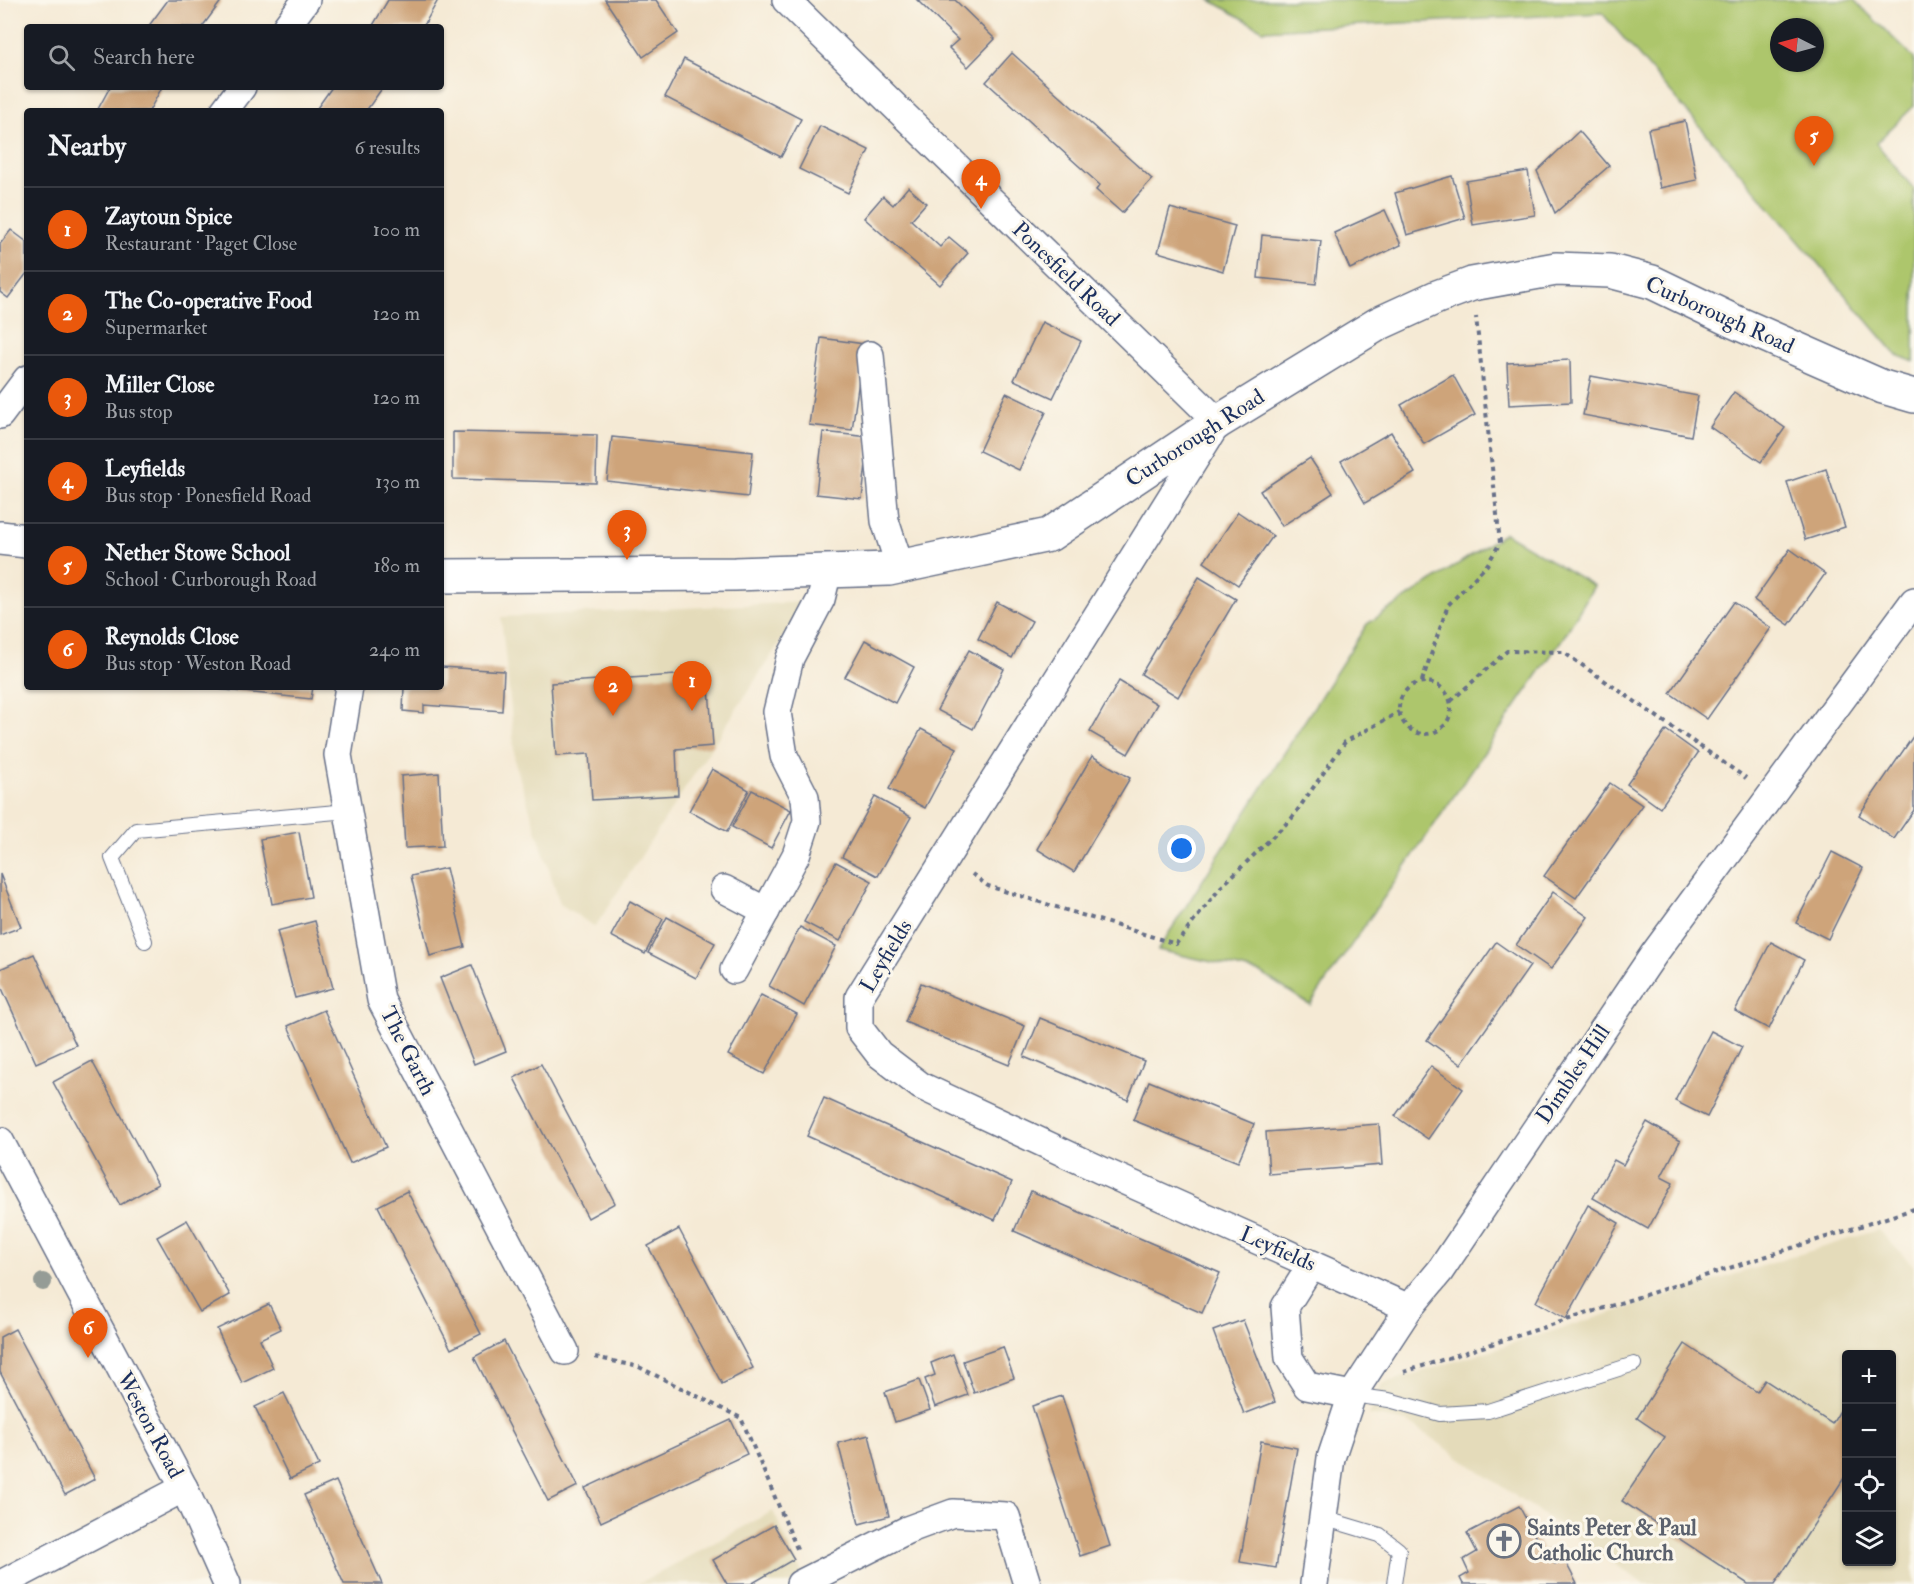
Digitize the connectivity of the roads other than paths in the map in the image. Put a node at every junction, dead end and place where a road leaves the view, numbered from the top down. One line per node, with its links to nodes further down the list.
1 (306, 0): 3 (street)
2 (786, 0): 10 (street, Ponesfield Road)
3 (288, 24)
4 (240, 90): 5 (street)
5 (226, 108)
6 (870, 355): 13 (street)
7 (24, 382): 9 (street)
8 (1914, 396): 10 (street, Curborough Road)
9 (0, 415)
10 (1218, 422): 13 (street, Curborough Road); 25 (street, Leyfields)
11 (0, 538): 12 (street)
12 (24, 541)
13 (900, 567): 14 (street, Curborough Road)
14 (828, 571): 15 (street, Curborough Road); 20 (street)
15 (444, 576)
16 (1914, 601): 26 (street, Dimbles Hill)
17 (349, 690): 18 (street, The Garth)
18 (348, 811): 21 (lane); 27 (street, The Garth)
19 (724, 889): 20 (street)
20 (766, 911): 22 (street)
21 (145, 941)
22 (734, 970)
23 (0, 1141): 24 (street, Weston Road)
24 (6, 1171): 30 (street, Weston Road)
25 (1312, 1264): 26 (street, Leyfields); 29 (street)
26 (1409, 1308): 29 (street, Dimbles Hill)
27 (565, 1351)
28 (1634, 1364): 29 (lane)
29 (1352, 1395): 31 (street, Dimbles Hill)
30 (184, 1488): 33 (street); 34 (street, Weston Road)
31 (1323, 1518): 36 (street, Dimbles Hill); 37 (lane)
32 (805, 1582): 35 (street)
33 (2, 1584)
34 (227, 1584)
35 (1027, 1584)
36 (1314, 1584)
37 (1394, 1584)

